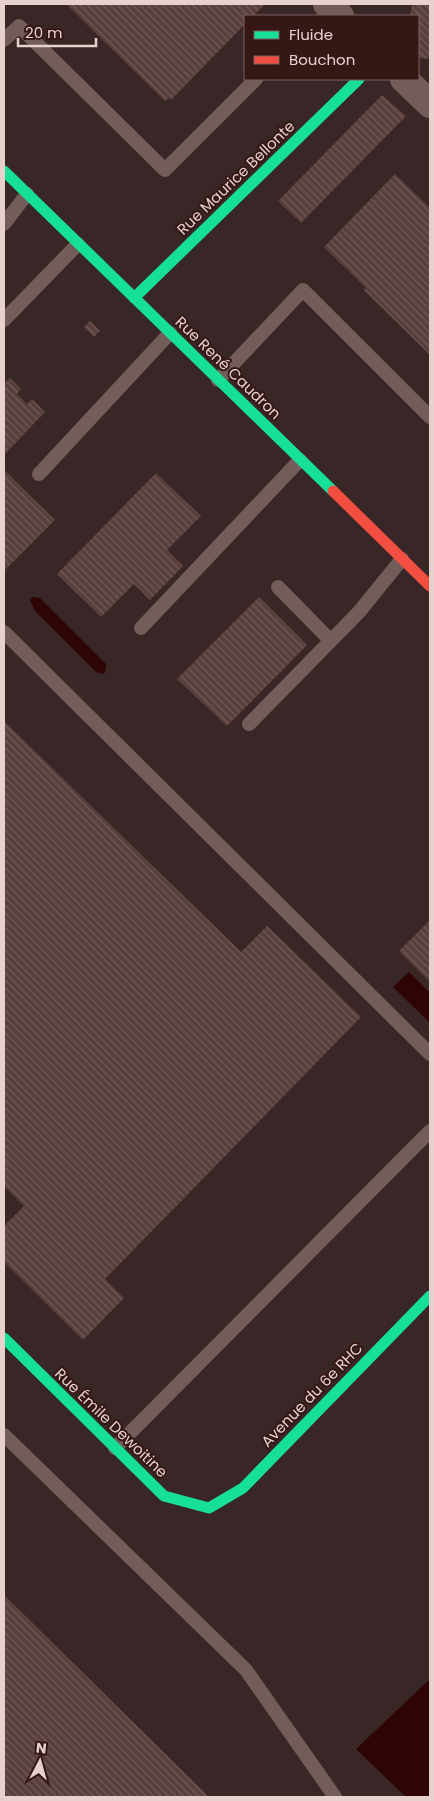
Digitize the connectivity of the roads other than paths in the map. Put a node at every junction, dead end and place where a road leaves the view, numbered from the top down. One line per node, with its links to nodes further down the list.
1 (327, 4): 2 (street)
2 (339, 15)
3 (4, 40): 4 (lane)
4 (255, 80)
5 (358, 80): 12 (street, Rue Maurice Bellonte)
6 (405, 80): 7 (street)
7 (430, 104)
8 (4, 172): 9 (street, Rue René Caudron)
9 (27, 194): 10 (lane); 11 (street, Rue René Caudron)
10 (4, 224)
11 (78, 244): 12 (street, Rue René Caudron); 13 (lane)
12 (134, 298): 14 (street, Rue René Caudron)
13 (4, 320)
14 (170, 333): 15 (street, Rue René Caudron); 18 (lane)
15 (218, 380): 16 (lane); 17 (street, Rue René Caudron)
16 (430, 417)
17 (300, 460): 19 (street, Rue René Caudron); 22 (lane)
18 (39, 474)
19 (402, 559): 20 (street, Rue René Caudron); 24 (lane)
20 (430, 586)
21 (278, 587): 24 (lane)
22 (141, 628)
23 (4, 632): 26 (lane)
24 (331, 640): 25 (lane)
25 (249, 724)
26 (430, 1054)
27 (430, 1131): 31 (lane)
28 (430, 1296): 32 (street, Avenue du 6e RHC)
29 (4, 1338): 31 (street, Rue Émile Dewoitine)
30 (4, 1435): 33 (lane)
31 (115, 1448): 32 (street, Rue Émile Dewoitine)
32 (209, 1508)
33 (336, 1797)

